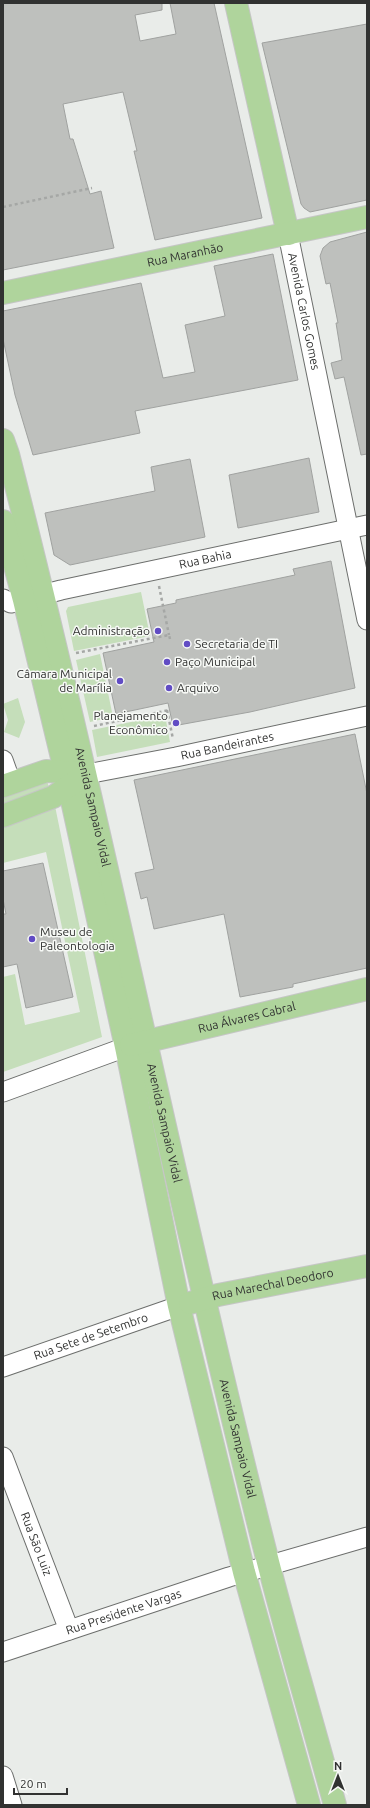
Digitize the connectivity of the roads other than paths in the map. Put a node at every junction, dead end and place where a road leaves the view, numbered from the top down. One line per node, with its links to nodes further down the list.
1 (236, 3): 3 (main road, Avenida Carlos Gomes)
2 (367, 216): 3 (main road, Rua Maranhão)
3 (288, 234): 4 (main road, Rua Maranhão); 8 (street, Avenida Carlos Gomes)
4 (3, 293)
5 (3, 440): 9 (main road, Avenida Sampaio Vidal)
6 (3, 524): 9 (street); 10 (main road, Avenida Sampaio Vidal)
7 (367, 525): 8 (street, Rua Bahia)
8 (349, 529): 10 (street, Rua Bahia); 12 (street, Avenida Carlos Gomes)
9 (33, 551): 10 (main road, Avenida Sampaio Vidal)
10 (34, 597): 11 (street, Rua Bahia); 15 (main road, Avenida Sampaio Vidal); 16 (main road, Avenida Sampaio Vidal)
11 (3, 600)
12 (367, 620)
13 (367, 716): 15 (street, Rua Bandeirantes)
14 (5, 773): 16 (main road)
15 (87, 774): 16 (main road); 19 (main road, Avenida Sampaio Vidal)
16 (67, 779): 17 (main road); 19 (main road, Avenida Sampaio Vidal)
17 (3, 816)
18 (367, 989): 19 (main road, Rua Álvares Cabral)
19 (136, 1044): 20 (street); 22 (main road, Avenida Sampaio Vidal); 23 (main road, Avenida Sampaio Vidal)
20 (3, 1092)
21 (367, 1266): 22 (main road, Rua Marechal Deodoro)
22 (205, 1299): 23 (main road, Rua Marechal Deodoro); 27 (main road, Avenida Sampaio Vidal)
23 (179, 1306): 24 (street, Rua Sete de Setembro); 28 (main road, Avenida Sampaio Vidal)
24 (3, 1367)
25 (3, 1457): 29 (street, Rua São Luiz)
26 (367, 1537): 27 (street, Rua Presidente Vargas)
27 (269, 1565): 28 (street, Rua Presidente Vargas); 34 (main road, Avenida Sampaio Vidal)
28 (244, 1572): 29 (street, Rua Presidente Vargas); 33 (main road, Avenida Sampaio Vidal)
29 (69, 1630): 30 (street, Rua Presidente Vargas)
30 (3, 1652)
31 (3, 1776): 32 (street)
32 (12, 1805)
33 (309, 1805)
34 (335, 1805)

